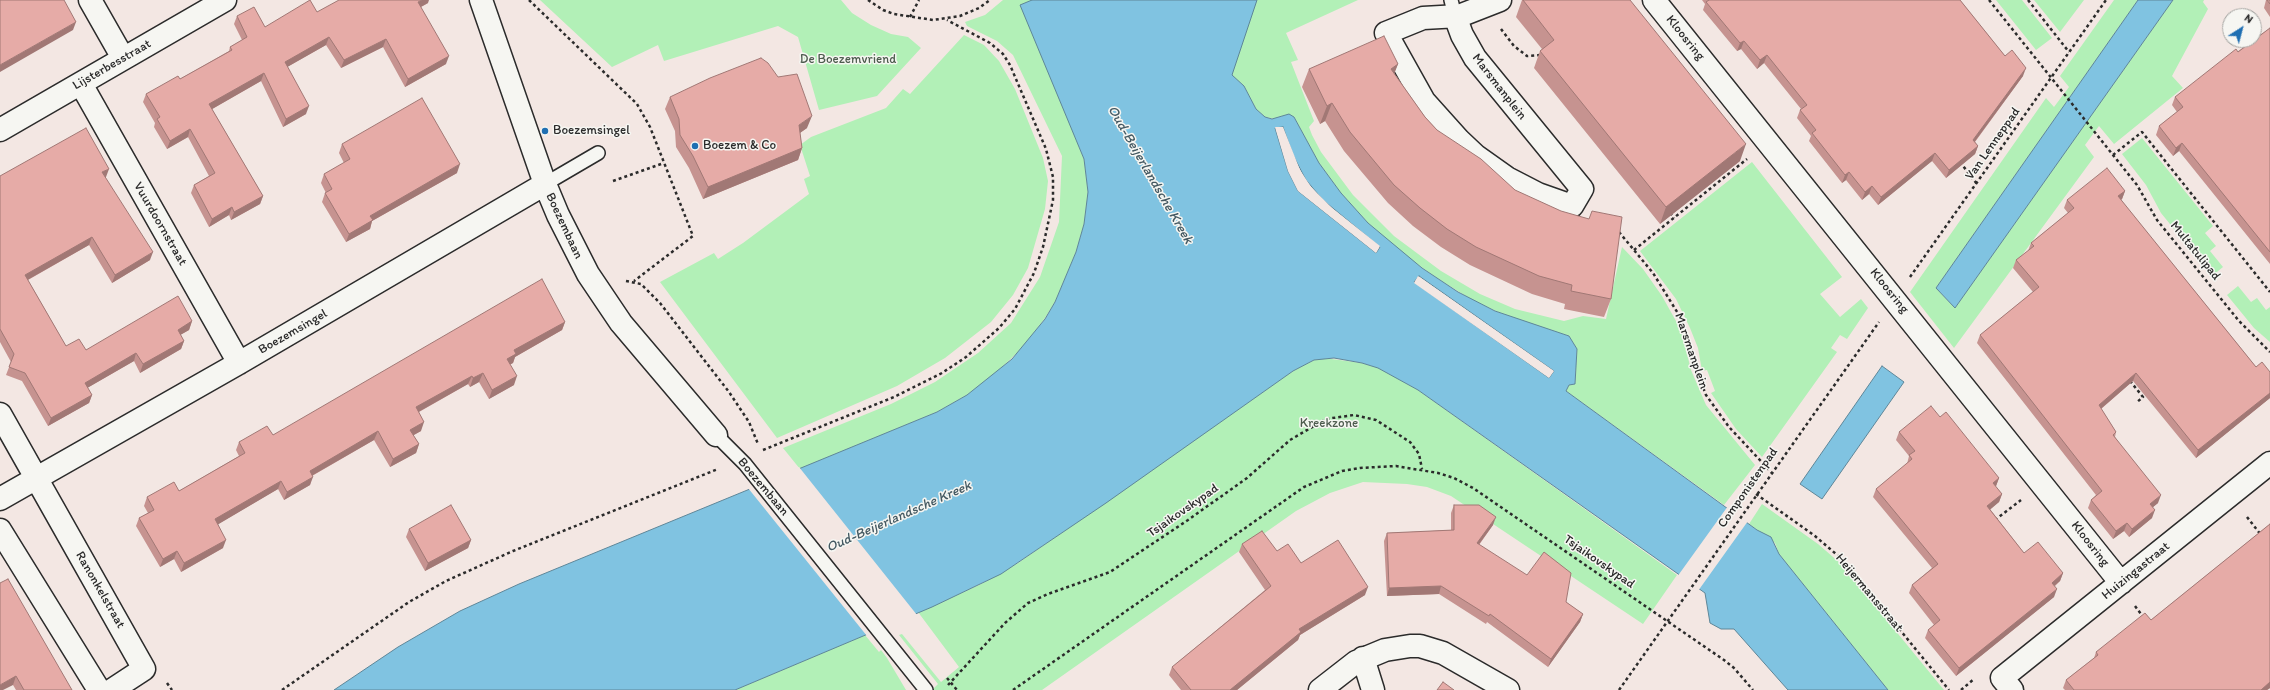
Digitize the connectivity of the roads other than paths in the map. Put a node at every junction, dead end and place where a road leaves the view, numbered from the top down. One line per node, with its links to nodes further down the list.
1 (90, 0): 7 (street)
2 (225, 0): 7 (street, Lijsterbesstraat)
3 (481, 0): 11 (street)
4 (1654, 0): 19 (street, Kloosring)
5 (1491, 4): 6 (street, Marsmanplein)
6 (1453, 8): 6 (street, Marsmanplein)
7 (123, 58): 8 (street, Lijsterbesstraat)
8 (81, 84): 9 (street, Lijsterbesstraat); 12 (street, Vuurdoornstraat)
9 (0, 130)
10 (598, 153): 11 (lane)
11 (545, 184): 12 (street, Boezemsingel); 14 (street, Boezembaan)
12 (239, 363): 16 (street, Boezemsingel)
13 (0, 414): 16 (street, Ranonkelstraat)
14 (716, 435): 24 (lane, Boezembaan)
15 (2270, 463): 19 (street, Huizingastraat)
16 (36, 478): 17 (street); 23 (street, Ranonkelstraat)
17 (0, 499)
18 (0, 530): 22 (street)
19 (2121, 583): 21 (street, Huizingastraat)
20 (1363, 658): 25 (street); 26 (street); 27 (street)
21 (2007, 684)
22 (99, 690)
23 (112, 690)
24 (926, 690)
25 (1320, 690)
26 (1373, 690)
27 (1508, 690)

